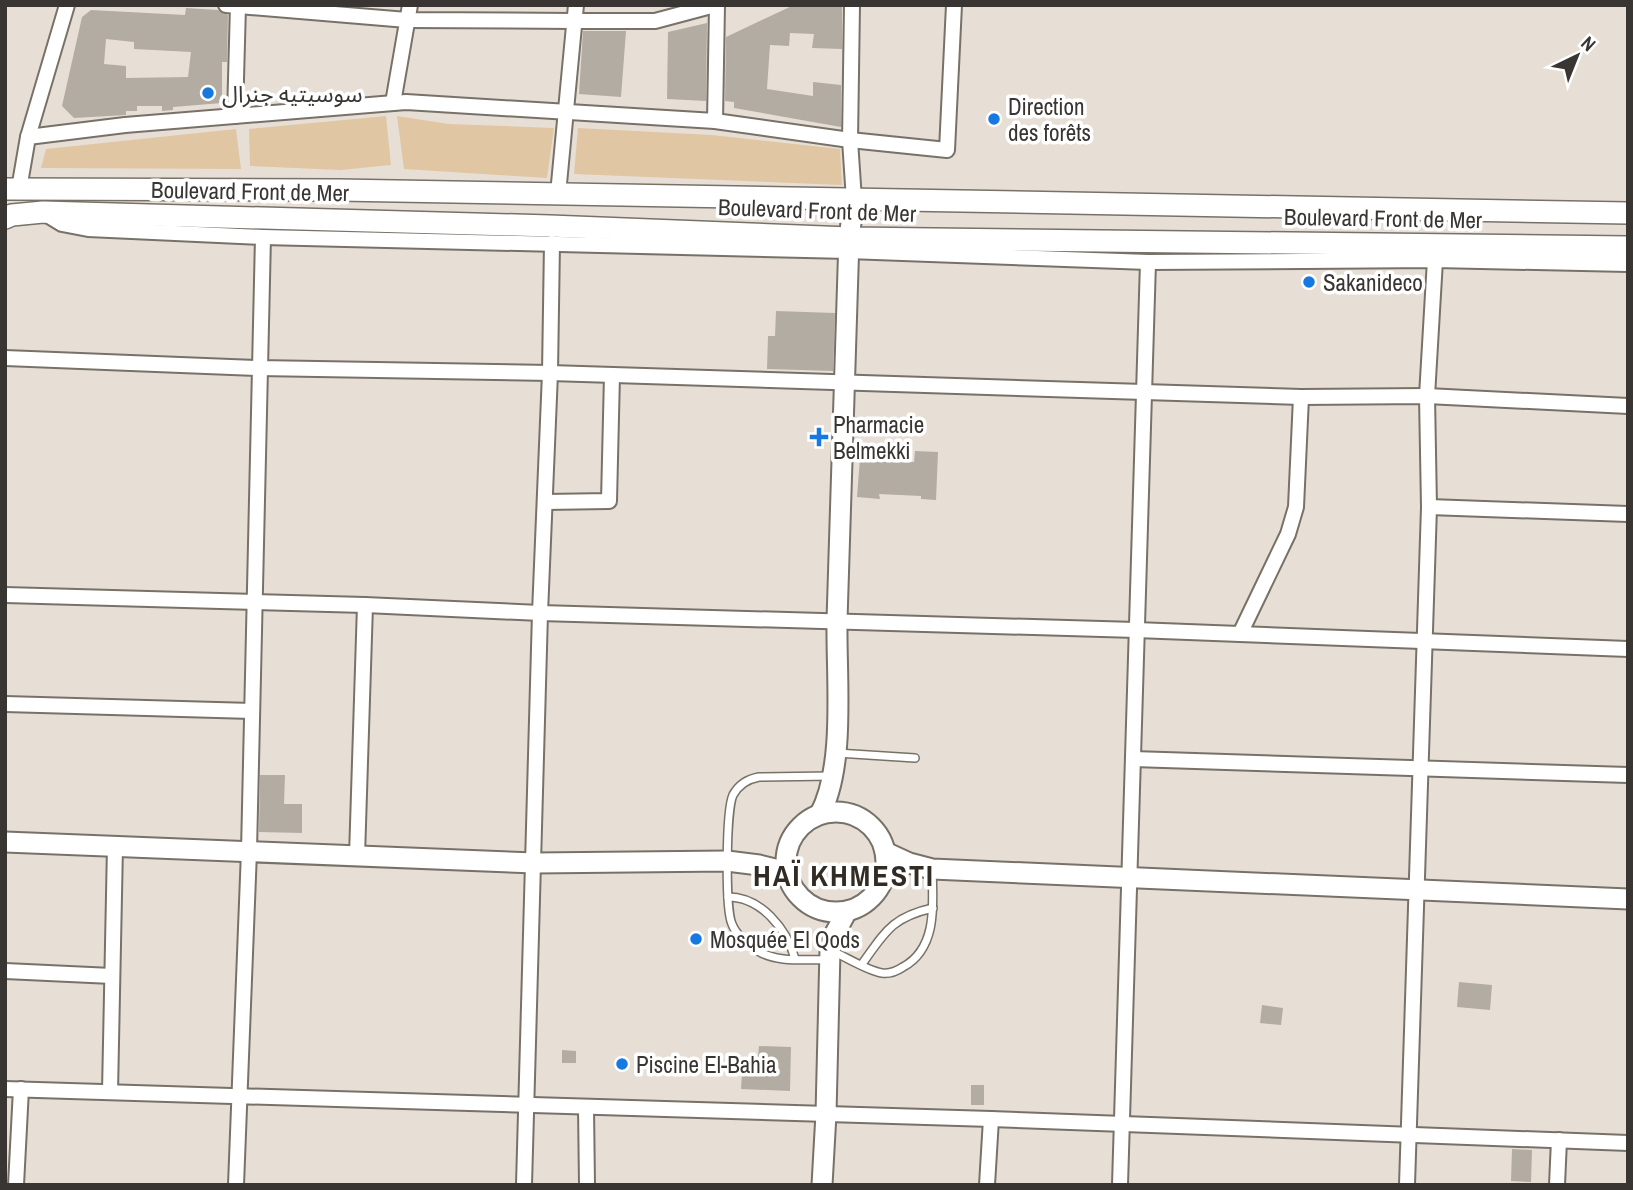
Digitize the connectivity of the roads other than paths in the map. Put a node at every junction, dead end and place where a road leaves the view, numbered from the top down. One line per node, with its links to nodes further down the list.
1 (67, 5): 14 (street)
2 (226, 5): 7 (street)
3 (576, 5): 9 (street)
4 (716, 5): 9 (street); 13 (street)
5 (852, 5): 15 (street)
6 (954, 5): 15 (street)
7 (238, 6): 8 (street); 12 (street)
8 (408, 12): 9 (street); 10 (street)
9 (575, 21): 11 (street)
10 (393, 103): 11 (street); 12 (street)
11 (565, 111): 13 (street); 17 (street)
12 (234, 116): 14 (street)
13 (716, 121): 15 (street)
14 (28, 137): 16 (street)
15 (850, 139): 18 (street)
16 (12, 189): 17 (main road, Boulevard Front de Mer)
17 (558, 194): 18 (main road, Boulevard Front de Mer)
18 (854, 200): 20 (main road, Boulevard Front de Mer); 24 (street)
19 (43, 212): 21 (main road, Boulevard Front de Mer); 22 (street); 24 (main road, Boulevard Front de Mer)
20 (1628, 213)
21 (5, 219)
22 (263, 237): 23 (street); 30 (street)
23 (552, 243): 24 (street); 31 (street)
24 (848, 245): 25 (main road, Boulevard Front de Mer); 27 (street); 33 (street)
25 (1628, 247)
26 (1435, 260): 27 (street); 28 (street); 35 (street)
27 (1148, 262): 34 (street)
28 (1628, 264)
29 (5, 358): 30 (street)
30 (258, 368): 31 (street); 42 (street)
31 (550, 373): 32 (street); 38 (street)
32 (612, 375): 33 (street); 38 (street)
33 (844, 382): 34 (street); 45 (street)
34 (1145, 392): 36 (street); 46 (street)
35 (1427, 396): 36 (street); 37 (street); 39 (street)
36 (1301, 397): 47 (street)
37 (1628, 406)
38 (545, 502): 44 (street)
39 (1429, 507): 40 (street); 48 (street)
40 (1628, 514)
41 (5, 595): 42 (street)
42 (254, 602): 43 (street); 51 (street)
43 (365, 605): 44 (street); 65 (street)
44 (540, 613): 45 (street); 67 (street)
45 (837, 621): 46 (street); 52 (street)
46 (1136, 630): 47 (street); 54 (street)
47 (1240, 634): 48 (street)
48 (1423, 640): 49 (street); 55 (street)
49 (1628, 649)
50 (5, 704): 51 (street)
51 (252, 711): 63 (street)
52 (836, 753): 53 (lane); 57 (street)
53 (915, 758)
54 (1133, 759): 55 (street); 70 (street)
55 (1419, 767): 56 (street); 72 (street)
56 (1628, 775)
57 (832, 780): 58 (street); 59 (street); 66 (lane)
58 (848, 813): 59 (street); 64 (street)
59 (820, 814): 62 (street)
60 (5, 842): 61 (street)
61 (116, 846): 63 (street); 82 (street)
62 (787, 849): 66 (street); 69 (street)
63 (249, 852): 65 (street); 86 (street)
64 (886, 852): 68 (street); 71 (street)
65 (357, 856): 67 (street)
66 (736, 862): 67 (street); 69 (street); 73 (lane)
67 (535, 863): 87 (street)
68 (926, 868): 70 (street); 71 (street); 75 (lane)
69 (787, 872): 76 (street)
70 (1131, 879): 72 (street); 91 (street)
71 (883, 881): 77 (street)
72 (1415, 890): 74 (street); 92 (street)
73 (728, 897): 79 (lane); 79 (lane)
74 (1628, 899)
75 (933, 908): 80 (lane); 80 (lane)
76 (818, 909): 77 (street); 78 (street)
77 (847, 911): 78 (street)
78 (831, 951): 79 (lane); 80 (lane); 89 (street)
79 (795, 959)
80 (862, 964)
81 (5, 971): 82 (street)
82 (112, 976): 85 (street)
83 (5, 1089): 84 (street)
84 (21, 1089): 85 (street); 95 (street)
85 (110, 1092): 86 (street)
86 (239, 1096): 87 (street); 96 (street)
87 (525, 1106): 88 (street); 97 (street)
88 (586, 1108): 89 (street); 98 (street)
89 (826, 1114): 90 (street); 99 (street)
90 (991, 1119): 91 (street); 100 (street)
91 (1122, 1124): 92 (street); 101 (street)
92 (1408, 1135): 93 (street); 102 (street)
93 (1559, 1140): 94 (street); 103 (street)
94 (1628, 1143)
95 (16, 1185)
96 (236, 1185)
97 (524, 1185)
98 (587, 1185)
99 (822, 1185)
100 (987, 1185)
101 (1120, 1185)
102 (1406, 1185)
103 (1557, 1185)

